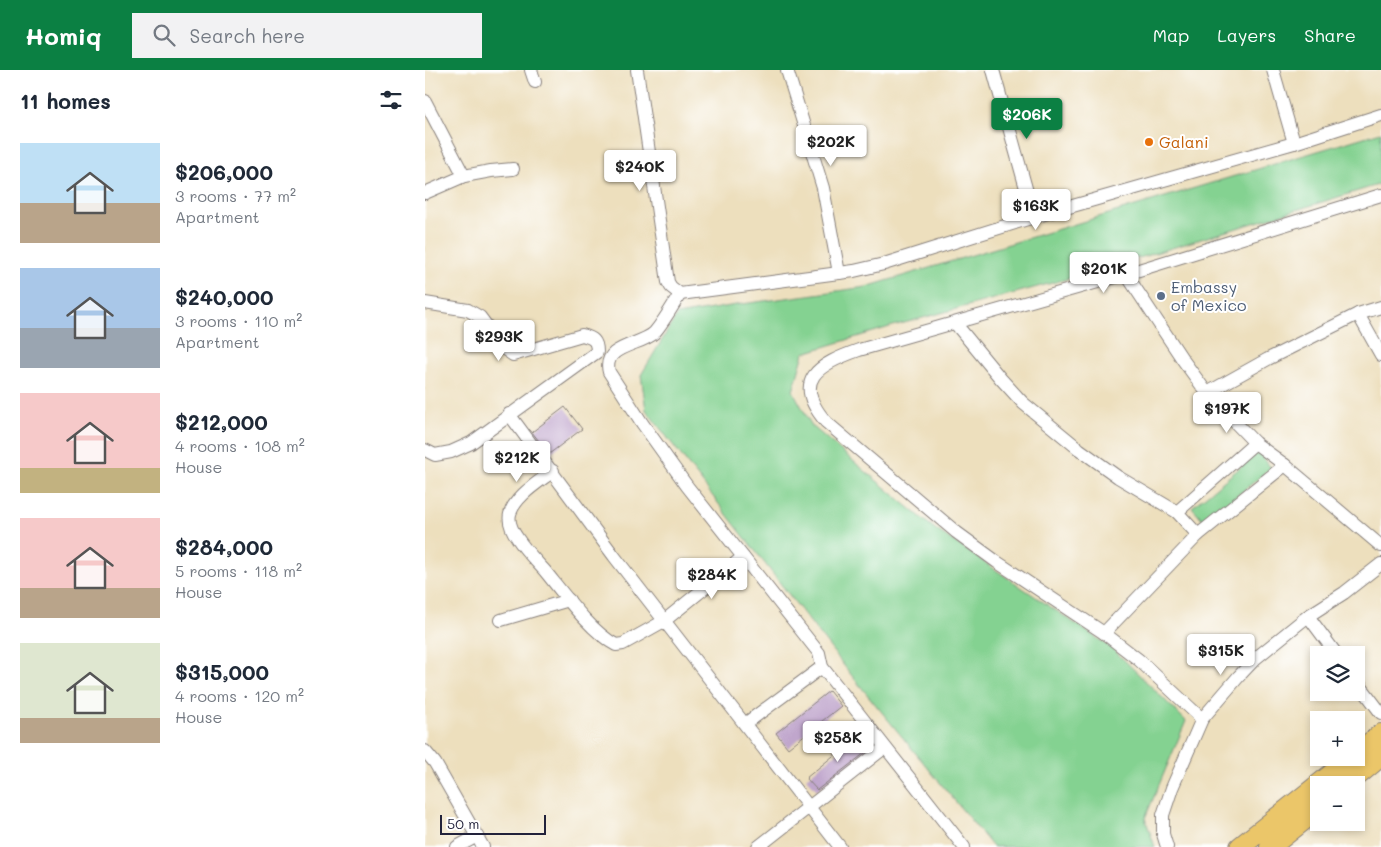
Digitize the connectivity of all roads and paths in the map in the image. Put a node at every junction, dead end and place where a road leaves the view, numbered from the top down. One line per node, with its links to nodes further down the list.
1 (637, 70): 15 (street)
2 (787, 70): 13 (street)
3 (993, 70): 12 (street)
4 (1273, 70): 7 (street)
5 (425, 101): 9 (street)
6 (1381, 115): 7 (street)
7 (1294, 143): 12 (street)
8 (513, 169): 9 (street)
9 (464, 176): 10 (street)
10 (425, 193)
11 (1381, 195): 14 (street)
12 (1034, 217): 13 (street)
13 (839, 273): 15 (street)
14 (1126, 274): 19 (street); 23 (street)
15 (680, 294): 22 (street)
16 (425, 303): 20 (street)
17 (1381, 307): 18 (street)
18 (1358, 314): 21 (street); 23 (street)
19 (955, 323): 29 (street); 38 (street)
20 (597, 352): 22 (street); 24 (street)
21 (1381, 355)
22 (610, 358): 32 (street)
23 (1207, 393): 25 (street)
24 (509, 414): 26 (street); 28 (street)
25 (1255, 443): 27 (street); 29 (street)
26 (425, 450)
27 (1285, 465): 30 (street); 31 (street)
28 (553, 471): 34 (street); 37 (street)
29 (1177, 512): 30 (street)
30 (1198, 535): 38 (street)
31 (1381, 546)
32 (743, 557): 37 (street); 40 (street)
33 (1381, 564): 35 (street)
34 (569, 600): 36 (street); 37 (street)
35 (1308, 616): 39 (street); 43 (street)
36 (501, 620)
37 (664, 620): 44 (street)
38 (1104, 633): 43 (street)
39 (1330, 646)
40 (822, 667): 44 (street); 47 (street)
41 (1365, 692): 42 (street)
42 (1381, 713)
43 (1202, 719): 59 (street)
44 (745, 724): 52 (street)
45 (1381, 734): 46 (main road)
46 (1365, 747)
47 (885, 748): 52 (street); 58 (street)
48 (425, 751): 54 (street)
49 (1381, 756): 51 (main road)
50 (1343, 766): 60 (main road)
51 (1357, 776)
52 (809, 808): 56 (street); 57 (street)
53 (1310, 815): 61 (main road)
54 (480, 842): 55 (street)
55 (457, 847)
56 (758, 847)
57 (841, 847)
58 (964, 847)
59 (1167, 847)
60 (1240, 847)
61 (1270, 847)

